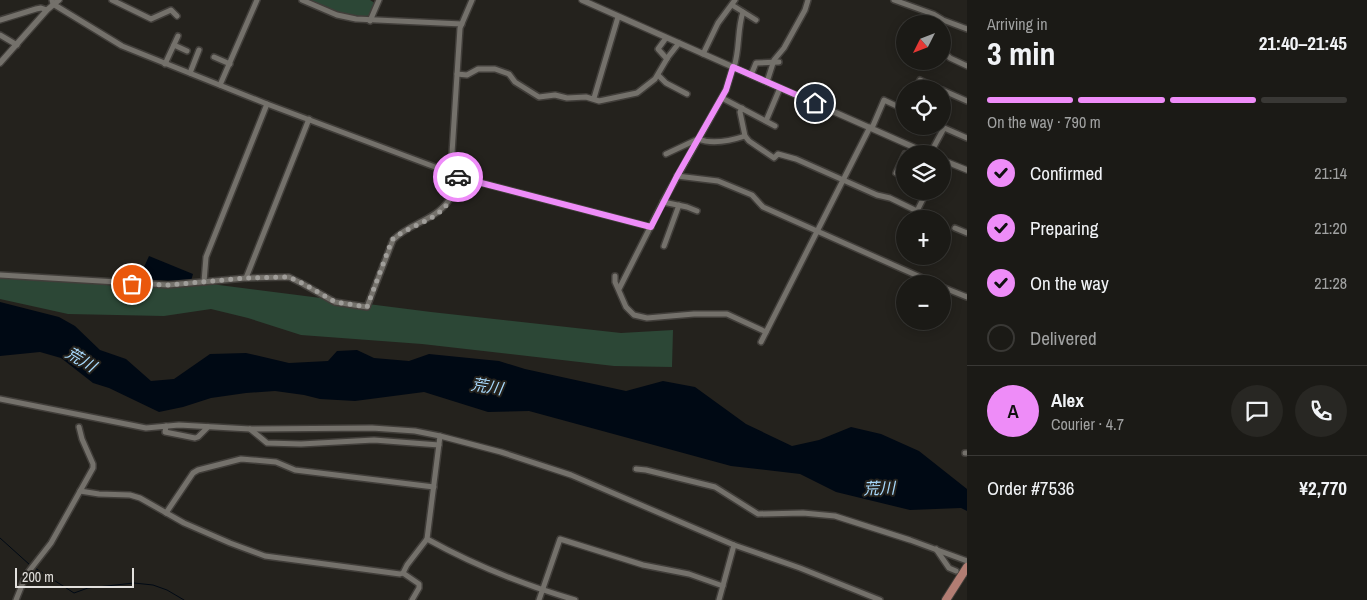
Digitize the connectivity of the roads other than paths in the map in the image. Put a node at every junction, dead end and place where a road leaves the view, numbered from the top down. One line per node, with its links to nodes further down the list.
1 (112, 0): 14 (street)
2 (257, 0): 36 (street)
3 (302, 0): 18 (street)
4 (379, 0): 18 (street)
5 (472, 0): 19 (street)
6 (582, 0): 15 (street)
7 (808, 0): 33 (street)
8 (894, 0): 10 (street)
9 (55, 1): 12 (street); 35 (street)
10 (904, 2): 20 (street)
11 (734, 3): 13 (street); 29 (street)
12 (47, 10): 16 (street); 25 (street)
13 (743, 12): 17 (street); 38 (street)
14 (177, 16)
15 (618, 17): 23 (street); 48 (street)
16 (0, 20)
17 (756, 20)
18 (370, 21): 19 (street)
19 (462, 24): 40 (street)
20 (967, 29)
21 (0, 35): 25 (street)
22 (178, 36): 26 (street)
23 (666, 38): 24 (street); 32 (street)
24 (679, 44): 29 (street); 32 (street)
25 (17, 45): 34 (street)
26 (174, 45): 27 (street); 35 (street)
27 (187, 50)
28 (199, 50): 39 (street)
29 (703, 54): 38 (street)
30 (214, 57): 36 (street)
31 (951, 58): 37 (street)
32 (667, 59): 41 (street)
33 (776, 61): 42 (street); 43 (street)
34 (0, 64)
35 (165, 64): 39 (street)
36 (230, 64): 44 (street)
37 (967, 66)
38 (733, 67): 42 (street); 49 (street)
39 (190, 73): 44 (street)
40 (457, 74): 48 (street); 66 (street)
41 (658, 75): 46 (street); 48 (street)
42 (751, 75): 43 (street)
43 (767, 82): 45 (street)
44 (220, 85): 51 (street)
45 (780, 88): 55 (street); 57 (street)
46 (687, 94)
47 (951, 94): 50 (street)
48 (594, 98)
49 (722, 98): 53 (street); 61 (street)
50 (967, 101)
51 (267, 104): 54 (street); 82 (street)
52 (896, 106): 57 (street)
53 (742, 108): 55 (street); 59 (street)
54 (309, 119): 66 (street); 81 (street)
55 (766, 121): 56 (street)
56 (774, 126)
57 (871, 128): 62 (street); 68 (street)
58 (951, 131): 60 (street)
59 (745, 136): 61 (street); 68 (street)
60 (967, 138)
61 (698, 139): 63 (street); 67 (street)
62 (909, 145)
63 (666, 154)
64 (951, 163): 65 (street)
65 (967, 170)
66 (451, 174): 73 (street); 81 (street)
67 (677, 176): 70 (street); 75 (street)
68 (844, 179): 69 (street); 75 (street)
69 (922, 200)
70 (663, 202): 71 (street); 73 (street)
71 (680, 205): 72 (street); 77 (street)
72 (697, 211)
73 (651, 227): 83 (street)
74 (955, 228): 76 (street)
75 (818, 231): 79 (street); 86 (street)
76 (967, 233)
77 (664, 246)
78 (0, 275): 82 (street)
79 (916, 275)
80 (615, 276): 83 (street)
81 (246, 278): 82 (street)
82 (204, 282)
83 (620, 289): 86 (street)
84 (951, 291): 85 (street)
85 (967, 297)
86 (766, 332): 87 (street)
87 (761, 342)
88 (0, 399): 89 (street)
89 (166, 426): 91 (street); 91 (street)
90 (79, 427): 97 (street)
91 (208, 427): 92 (street)
92 (250, 429): 93 (street); 94 (street)
93 (440, 436): 94 (street); 100 (street)
94 (440, 445): 96 (street)
95 (636, 469): 101 (street)
96 (434, 487): 98 (street); 99 (street)
97 (80, 491): 98 (street); 109 (street)
98 (166, 513): 105 (street)
99 (427, 539): 105 (street); 108 (street)
100 (734, 545): 107 (street); 114 (street)
101 (936, 549): 102 (street); 104 (street)
102 (967, 561)
103 (967, 567): 115 (main road)
104 (956, 571)
105 (404, 573): 110 (street)
106 (967, 576): 116 (main road)
107 (723, 586): 108 (street); 113 (street)
108 (543, 590): 111 (street); 112 (street)
109 (16, 600)
110 (412, 600)
111 (539, 600)
112 (574, 600)
113 (719, 600)
114 (880, 600)
115 (946, 600)
116 (952, 600)

